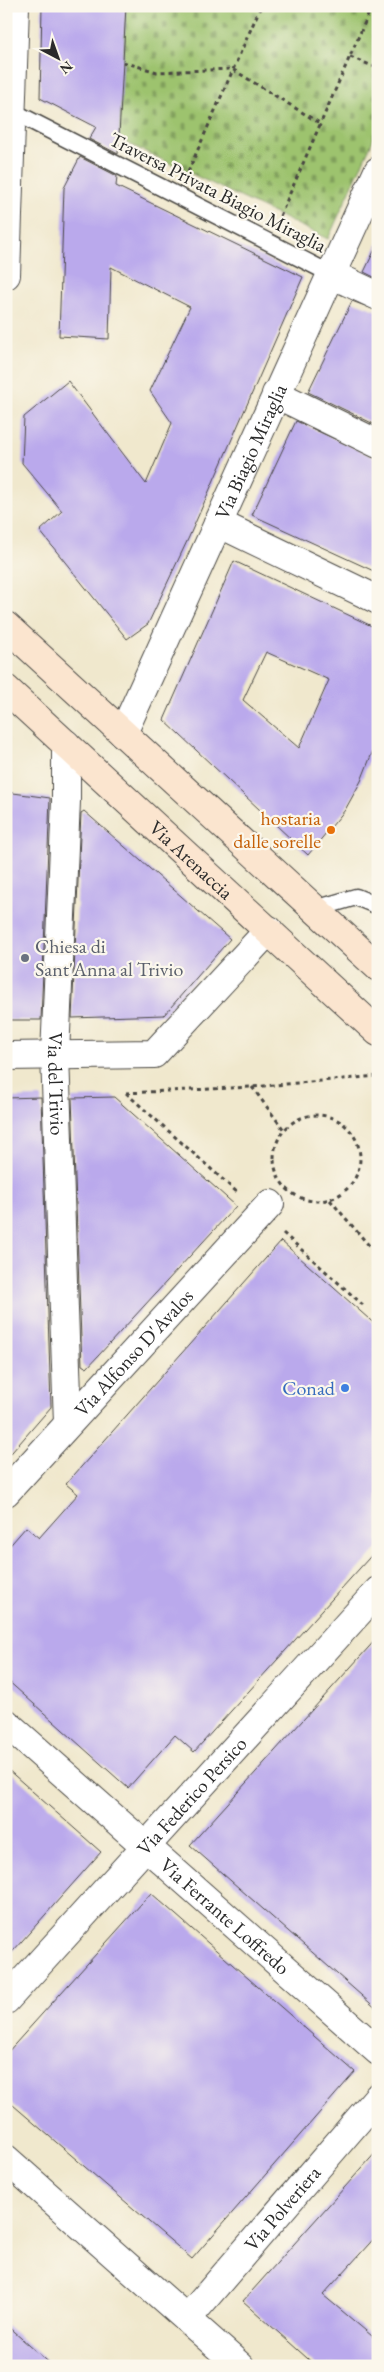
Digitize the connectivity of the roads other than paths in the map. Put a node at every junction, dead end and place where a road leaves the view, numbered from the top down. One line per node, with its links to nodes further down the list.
1 (15, 6): 2 (street)
2 (9, 110): 4 (lane, Traversa Privata Biagio Miraglia); 5 (street)
3 (378, 171): 4 (street, Via Biagio Miraglia)
4 (331, 274): 6 (street); 7 (street, Via Biagio Miraglia)
5 (6, 275)
6 (378, 296)
7 (276, 394): 8 (street); 9 (street, Via Biagio Miraglia)
8 (378, 444)
9 (218, 523): 10 (street); 13 (street, Via Biagio Miraglia)
10 (378, 600)
11 (6, 626): 13 (main road)
12 (6, 689): 14 (main road, Via Arenaccia)
13 (123, 733): 16 (main road)
14 (66, 744): 17 (main road, Via Arenaccia); 20 (street, Via del Trivio)
15 (378, 906): 16 (lane)
16 (315, 909): 18 (main road)
17 (269, 930): 19 (main road, Via Arenaccia); 20 (street)
18 (378, 967)
19 (378, 1032)
20 (55, 1055): 21 (street); 23 (street, Via del Trivio)
21 (6, 1056)
22 (265, 1209): 23 (street, Via Alfonso D'Avalos)
23 (68, 1423): 24 (street, Via Alfonso D'Avalos)
24 (6, 1492)
25 (378, 1591): 27 (street, Via Federico Persico)
26 (6, 1723): 27 (street, Via Ferrante Loffredo)
27 (146, 1846): 28 (street, Via Federico Persico); 29 (street, Via Ferrante Loffredo)
28 (6, 2000)
29 (378, 2051)
30 (378, 2097): 32 (street, Via Polveriera)
31 (6, 2159): 32 (street)
32 (187, 2319): 33 (street)
33 (240, 2366)

